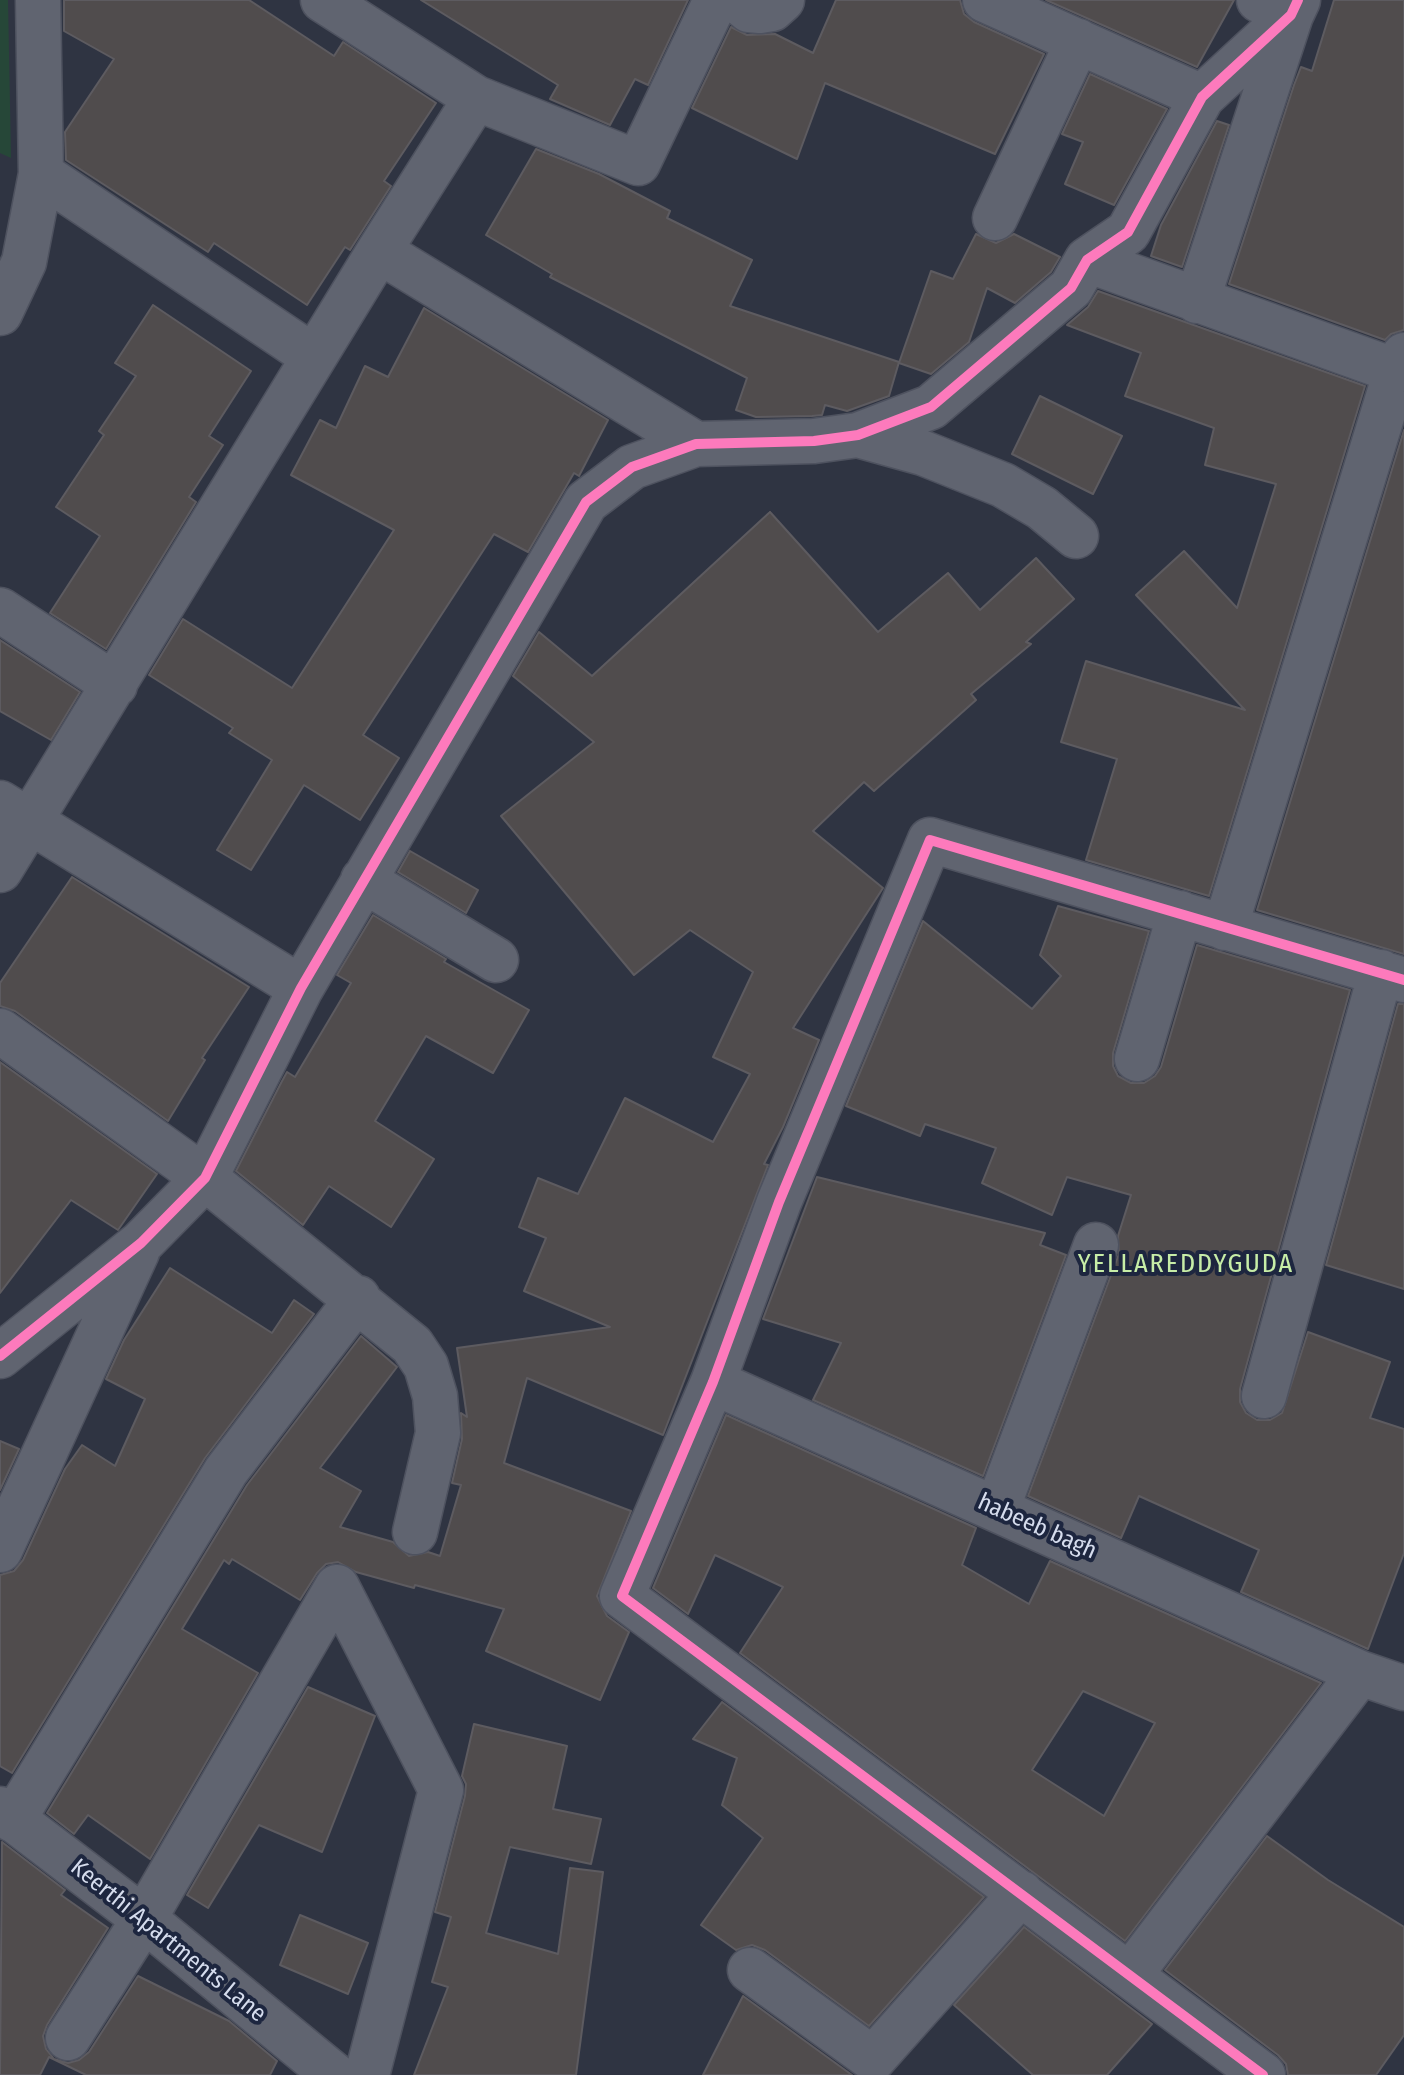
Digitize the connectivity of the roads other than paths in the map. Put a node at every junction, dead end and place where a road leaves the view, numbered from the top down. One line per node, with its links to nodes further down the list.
1 (38, 0): 11 (street)
2 (323, 0): 10 (street)
3 (716, 0): 10 (street)
4 (737, 0): 5 (street)
5 (782, 0)
6 (985, 0): 8 (street)
7 (1283, 5): 9 (street); 15 (street)
8 (1078, 41): 9 (street); 12 (street)
9 (1202, 97): 14 (street)
10 (476, 98): 13 (street)
11 (41, 174): 16 (street); 17 (street)
12 (995, 218)
13 (379, 251): 17 (street); 20 (street)
14 (1087, 260): 15 (street); 19 (street)
15 (1197, 301): 18 (street)
16 (0, 313)
17 (314, 357): 23 (street)
18 (1400, 363): 28 (street)
19 (858, 435): 20 (street); 21 (street)
20 (696, 444): 26 (street)
21 (1076, 536)
22 (0, 610): 23 (street)
23 (115, 685): 24 (street)
24 (14, 813): 25 (street); 31 (street)
25 (0, 870)
26 (363, 880): 29 (street); 31 (street)
27 (1180, 913): 28 (street); 33 (street); 39 (street)
28 (1225, 928): 30 (street)
29 (496, 960)
30 (1392, 976): 40 (street)
31 (301, 988): 34 (street)
32 (0, 1031): 34 (street)
33 (1137, 1059)
34 (205, 1178): 35 (street); 37 (street)
35 (141, 1243): 38 (street); 43 (street)
36 (1096, 1245): 41 (street)
37 (358, 1298): 42 (street); 46 (street)
38 (0, 1356)
39 (713, 1382): 41 (street, habeeb bagh); 47 (street)
40 (1264, 1396)
41 (997, 1509): 44 (street, habeeb bagh)
42 (415, 1532)
43 (0, 1550)
44 (1360, 1673): 45 (street, habeeb bagh); 50 (street)
45 (1404, 1688)
46 (7, 1814): 48 (street, Keerthi Apartments Lane)
47 (1021, 1893): 49 (street); 50 (street)
48 (144, 1919): 51 (street); 52 (street, Keerthi Apartments Lane); 53 (street)
49 (750, 1970)
50 (1130, 1975): 54 (street)
51 (68, 2038)
52 (334, 2075)
53 (367, 2075)
54 (1263, 2075)

